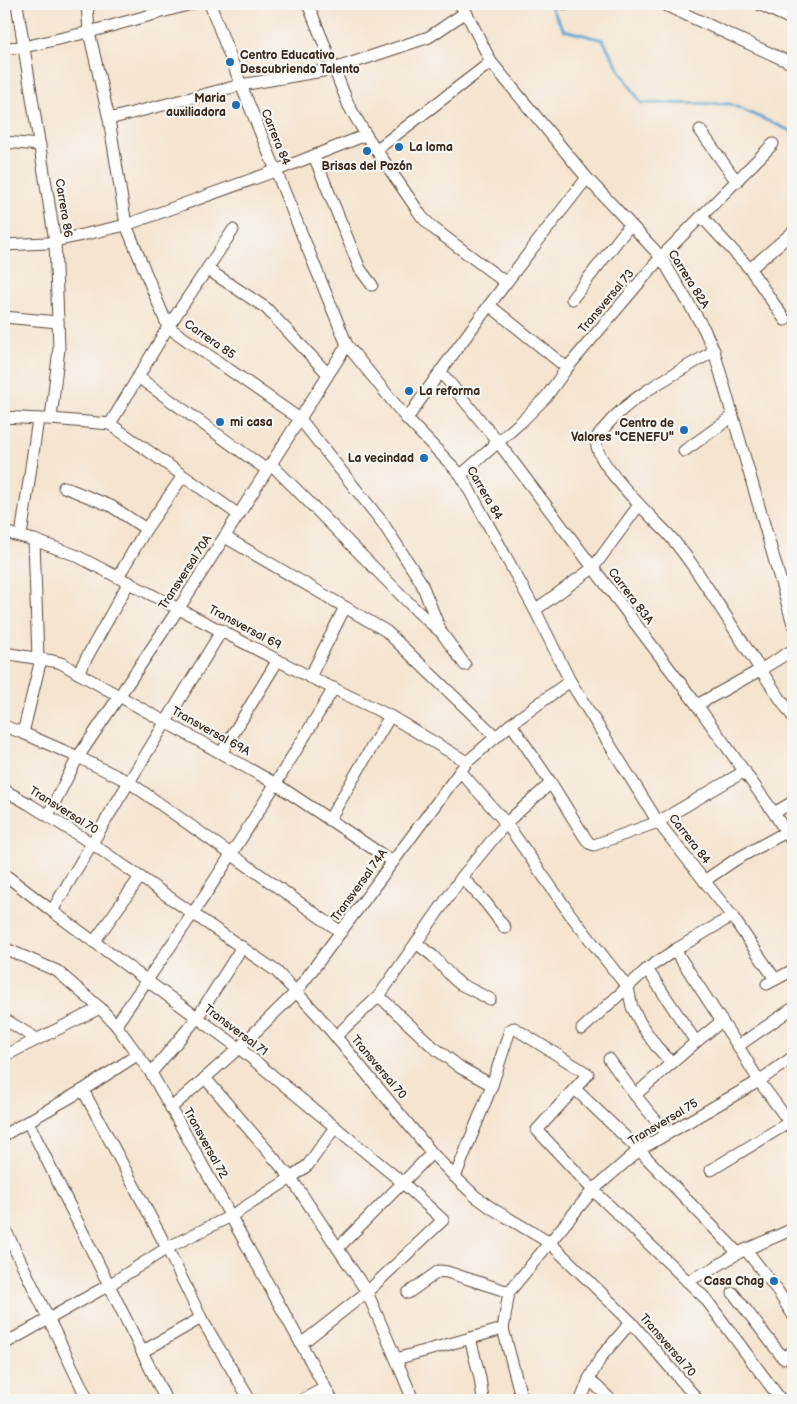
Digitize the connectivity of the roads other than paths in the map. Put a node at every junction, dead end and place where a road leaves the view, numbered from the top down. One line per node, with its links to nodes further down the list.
1 (18, 4): 11 (street, Carrera 86)
2 (87, 4): 10 (street, Carrera 85)
3 (191, 4): 10 (street)
4 (210, 4): 16 (street, Carrera 84)
5 (308, 4): 15 (street)
6 (663, 4): 14 (street)
7 (759, 4): 9 (street)
8 (463, 8): 13 (street, Carrera 82A); 15 (street)
9 (793, 20)
10 (89, 32): 11 (street); 17 (street, Carrera 85)
11 (24, 47): 12 (street); 22 (street, Carrera 86)
12 (4, 48)
13 (491, 62): 23 (street); 26 (street, Carrera 82A)
14 (793, 64)
15 (334, 69): 16 (street); 19 (street)
16 (241, 85): 17 (street); 25 (street, Carrera 84)
17 (109, 119): 29 (street, Carrera 85)
18 (700, 130): 27 (street)
19 (366, 135): 23 (street); 24 (street)
20 (4, 142): 22 (street)
21 (773, 144): 27 (street, Transversal 73)
22 (40, 145): 33 (street, Carrera 86)
23 (376, 150): 38 (street)
24 (314, 156): 25 (street); 39 (street)
25 (275, 171): 29 (street); 46 (street, Carrera 84)
26 (587, 178): 30 (street, Carrera 82A); 38 (street)
27 (737, 182): 28 (street, Transversal 73)
28 (702, 217): 35 (street, Transversal 73); 36 (street)
29 (126, 225): 33 (street); 45 (street, Carrera 85)
30 (630, 225): 35 (street, Carrera 82A); 40 (street)
31 (233, 230): 37 (street)
32 (793, 232): 36 (street)
33 (55, 241): 34 (street); 44 (street, Carrera 86)
34 (4, 245)
35 (661, 257): 47 (street, Carrera 82A); 48 (street, Transversal 73)
36 (750, 268): 43 (street)
37 (207, 269): 45 (street); 50 (street)
38 (505, 282): 41 (street)
39 (372, 285)
40 (572, 299)
41 (489, 305): 48 (street); 49 (street)
42 (4, 317): 44 (street)
43 (785, 320)
44 (58, 322): 55 (street, Carrera 86)
45 (168, 327): 51 (street); 56 (street, Carrera 85)
46 (347, 345): 50 (street, Transversal 70A); 57 (street, Carrera 84)
47 (714, 351): 53 (street, Carrera 82A); 65 (street)
48 (567, 368): 59 (street, Transversal 73)
49 (440, 371): 57 (street); 59 (street, Carrera 83A)
50 (328, 374): 56 (street, Transversal 70A)
51 (138, 377): 58 (street); 61 (street)
52 (4, 417): 54 (street)
53 (732, 417): 60 (street); 77 (street, Carrera 82A)
54 (38, 419): 55 (street); 69 (street)
55 (51, 419): 58 (street)
56 (300, 419): 61 (street, Transversal 70A); 79 (street, Carrera 85)
57 (407, 419): 62 (street, Carrera 84)
58 (110, 424): 63 (street)
59 (498, 442): 62 (street, Transversal 73); 72 (street, Carrera 83A)
60 (684, 452)
61 (269, 467): 66 (street, Transversal 70A); 79 (street)
62 (461, 475): 76 (street, Carrera 84)
63 (183, 476): 66 (street); 67 (street)
64 (64, 487): 67 (street)
65 (639, 506): 72 (street); 85 (street)
66 (239, 515): 70 (street, Transversal 70A)
67 (146, 529): 73 (street)
68 (4, 532): 69 (street, Transversal 69)
69 (21, 536): 71 (street, Transversal 69)
70 (225, 537): 74 (street); 75 (street, Transversal 70A)
71 (34, 540): 73 (street, Transversal 69); 82 (street)
72 (593, 568): 76 (street); 91 (street, Carrera 83A)
73 (124, 579): 75 (street, Transversal 69); 86 (street)
74 (346, 607): 87 (street); 98 (street)
75 (179, 608): 78 (street, Transversal 69); 90 (street, Transversal 70A)
76 (535, 610): 88 (street, Carrera 84)
77 (793, 624)
78 (222, 630): 83 (street, Transversal 69); 94 (street)
79 (441, 632): 84 (street)
80 (793, 650): 85 (street)
81 (4, 653): 82 (street, Transversal 69A)
82 (39, 659): 86 (street, Transversal 69A); 97 (street)
83 (278, 660): 87 (street, Transversal 69); 99 (street)
84 (465, 664)
85 (760, 670): 91 (street); 93 (street)
86 (78, 673): 90 (street, Transversal 69A)
87 (310, 677): 89 (street, Transversal 69)
88 (570, 681): 95 (street, Transversal 74A); 111 (street, Carrera 84)
89 (334, 688): 92 (street, Transversal 69); 105 (street)
90 (120, 695): 94 (street, Transversal 69A); 100 (street, Transversal 70A)
91 (697, 705): 102 (street, Carrera 83A)
92 (390, 716): 101 (street, Transversal 69); 110 (street)
93 (793, 717)
94 (166, 722): 99 (street, Transversal 69A); 103 (street)
95 (511, 724): 98 (street, Transversal 74A); 104 (street)
96 (4, 726): 97 (street)
97 (23, 733): 100 (street)
98 (496, 737): 101 (street, Transversal 74A)
99 (222, 752): 105 (street, Transversal 69A)
100 (78, 757): 103 (street); 109 (street, Transversal 70A)
101 (464, 766): 112 (street, Transversal 69); 117 (street, Transversal 74A)
102 (744, 771): 108 (street, Carrera 83A); 111 (street)
103 (129, 782): 114 (street); 116 (street)
104 (551, 783): 111 (street); 112 (street)
105 (276, 784): 110 (street, Transversal 69A); 116 (street)
106 (4, 790): 109 (street, Transversal 70)
107 (793, 802): 108 (street)
108 (774, 813): 113 (street, Carrera 83A)
109 (48, 815): 114 (street, Transversal 70)
110 (329, 820): 117 (street, Transversal 69A)
111 (658, 822): 121 (street, Carrera 84)
112 (506, 823): 120 (street); 135 (street, Transversal 69)
113 (786, 832): 115 (street, Carrera 83A); 121 (street)
114 (91, 843): 119 (street, Transversal 70); 122 (street)
115 (793, 843)
116 (232, 855): 123 (street); 126 (street)
117 (393, 862): 126 (street, Transversal 74A)
118 (4, 874): 122 (street, Transversal 71)
119 (140, 877): 123 (street, Transversal 70); 127 (street)
120 (462, 877): 125 (street); 128 (street)
121 (704, 881): 124 (street, Carrera 84)
122 (52, 911): 127 (street, Transversal 71)
123 (193, 914): 129 (street, Transversal 70); 134 (street)
124 (732, 916): 131 (street); 133 (street, Carrera 84)
125 (505, 928)
126 (341, 932): 136 (street, Transversal 74A)
127 (94, 942): 134 (street, Transversal 71)
128 (416, 942): 137 (street); 138 (street)
129 (242, 947): 136 (street, Transversal 70); 141 (street)
130 (4, 948): 139 (street, Transversal 72)
131 (675, 950): 132 (street); 143 (street)
132 (647, 969): 135 (street); 148 (street)
133 (793, 970)
134 (146, 981): 141 (street, Transversal 71); 144 (street)
135 (628, 988): 145 (street); 155 (street)
136 (296, 992): 146 (street, Transversal 70); 150 (street, Transversal 74A)
137 (380, 996): 146 (street); 159 (street)
138 (490, 999)
139 (100, 1008): 144 (street, Transversal 72); 147 (street)
140 (793, 1008): 149 (street)
141 (198, 1018): 150 (street, Transversal 71); 156 (street)
142 (4, 1019): 147 (street)
143 (722, 1021): 148 (street); 149 (street)
144 (116, 1025): 151 (street, Transversal 72)
145 (582, 1028)
146 (336, 1036): 170 (street, Transversal 70)
147 (37, 1039): 152 (street)
148 (696, 1042): 155 (street)
149 (738, 1046): 158 (street)
150 (238, 1048): 157 (street, Transversal 74A); 166 (street, Transversal 71)
151 (137, 1055): 156 (street, Transversal 72); 161 (street)
152 (4, 1056)
153 (793, 1057): 158 (street, Transversal 75)
154 (609, 1058): 162 (street)
155 (672, 1063): 162 (street)
156 (151, 1073): 163 (street, Transversal 72)
157 (205, 1078): 163 (street, Transversal 74A); 173 (street)
158 (759, 1081): 165 (street); 167 (street, Transversal 75)
159 (492, 1085): 160 (street); 172 (street)
160 (575, 1089): 169 (street); 175 (street)
161 (84, 1090): 164 (street); 180 (street)
162 (635, 1095): 167 (street)
163 (171, 1108): 176 (street, Transversal 72)
164 (28, 1122): 168 (street); 184 (street)
165 (792, 1123): 171 (street)
166 (335, 1127): 173 (street); 174 (street, Transversal 71)
167 (667, 1134): 169 (street, Transversal 75)
168 (4, 1135)
169 (639, 1150): 175 (street, Transversal 75); 182 (street)
170 (432, 1153): 172 (street, Transversal 70); 174 (street)
171 (711, 1170)
172 (455, 1176): 179 (street, Transversal 70)
173 (291, 1178): 176 (street); 181 (street)
174 (403, 1183): 181 (street); 185 (street, Transversal 71)
175 (593, 1190): 179 (street, Transversal 75); 183 (street)
176 (230, 1216): 180 (street); 196 (street, Transversal 72)
177 (4, 1227): 191 (street)
178 (793, 1229): 182 (street)
179 (550, 1243): 186 (street, Transversal 75); 192 (street, Transversal 70)
180 (167, 1248): 184 (street); 190 (street)
181 (338, 1248): 185 (street)
182 (742, 1252): 183 (street); 189 (street)
183 (687, 1281): 213 (street)
184 (109, 1285): 191 (street); 198 (street)
185 (367, 1292): 196 (street); 199 (street)
186 (509, 1292): 188 (street); 193 (street, Transversal 75)
187 (733, 1293): 197 (street)
188 (408, 1294)
189 (793, 1315)
190 (201, 1318): 198 (street); 204 (street)
191 (49, 1319): 195 (street); 202 (street)
192 (631, 1322): 200 (street); 212 (street, Transversal 70)
193 (503, 1329): 194 (street); 209 (street, Transversal 75)
194 (470, 1338): 199 (street); 208 (street)
195 (4, 1344)
196 (301, 1344): 201 (street, Transversal 72)
197 (793, 1351)
198 (142, 1352): 203 (street)
199 (396, 1359): 207 (street)
200 (589, 1379): 210 (street); 211 (street)
201 (325, 1388): 205 (street); 206 (street, Transversal 72)
202 (88, 1400)
203 (166, 1400)
204 (250, 1400)
205 (302, 1400)
206 (332, 1400)
207 (413, 1400)
208 (483, 1400)
209 (522, 1400)
210 (581, 1400)
211 (611, 1400)
212 (697, 1400)
213 (782, 1400)

